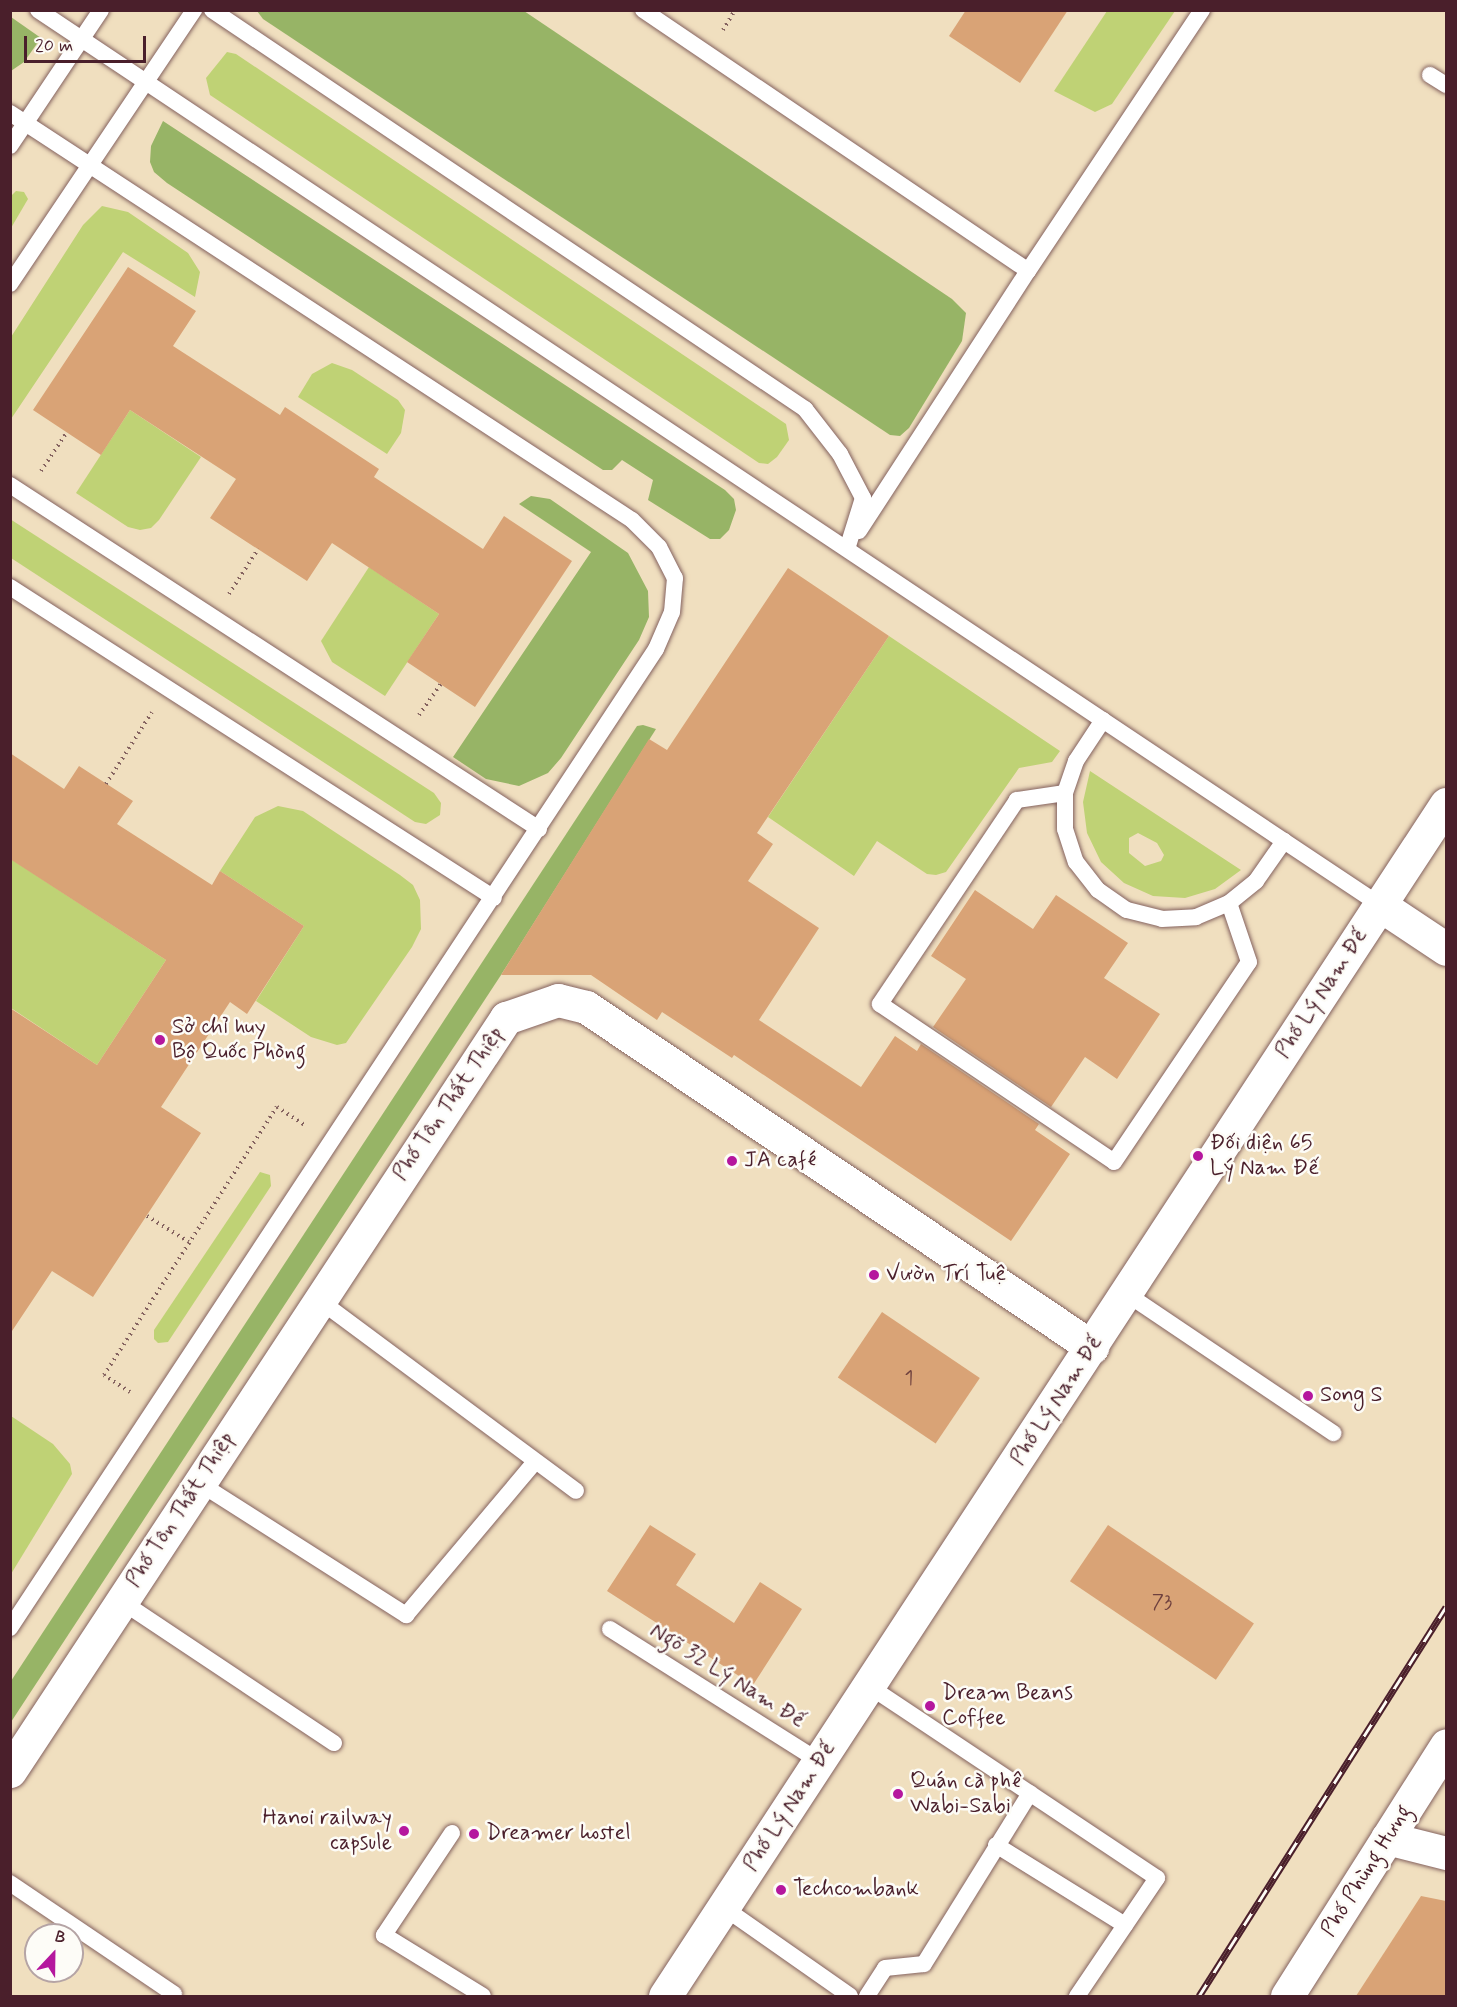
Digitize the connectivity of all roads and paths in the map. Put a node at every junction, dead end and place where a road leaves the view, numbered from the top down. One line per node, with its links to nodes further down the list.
1 (38, 10): 7 (lane)
2 (101, 10): 7 (lane)
3 (194, 10): 9 (lane)
4 (212, 10): 21 (lane)
5 (643, 10): 15 (lane)
6 (1202, 10): 15 (lane)
7 (82, 39): 9 (lane); 12 (lane)
8 (1430, 75): 10 (lane)
9 (147, 82): 14 (lane); 21 (lane)
10 (1446, 85)
11 (10, 113): 12 (lane)
12 (26, 123): 13 (lane); 14 (lane)
13 (10, 146)
14 (90, 166): 16 (lane); 31 (lane)
15 (1028, 271): 21 (lane)
16 (10, 284)
17 (67, 432): 18 (path)
18 (47, 462)
19 (10, 485): 31 (lane)
20 (258, 549): 22 (path)
21 (847, 549): 26 (lane)
22 (235, 586)
23 (10, 587): 33 (lane)
24 (441, 684): 25 (path)
25 (423, 710)
26 (1103, 720): 29 (lane); 32 (lane)
27 (135, 739): 28 (path)
28 (106, 784)
29 (1065, 793): 34 (lane); 34 (lane)
30 (1446, 804): 35 (street, Phố Lý Nam Đế)
31 (539, 829): 33 (lane)
32 (1284, 841): 34 (lane); 35 (lane)
33 (494, 898): 37 (lane)
34 (1229, 903)
35 (1380, 905): 36 (street); 40 (street, Phố Lý Nam Đế)
36 (1446, 949)
37 (332, 1143): 39 (path); 43 (lane)
38 (147, 1216): 39 (path)
39 (189, 1242): 43 (path)
40 (1127, 1294): 42 (street, Phố Lý Nam Đế); 44 (lane)
41 (319, 1300): 42 (street, Phố Tôn Thất Thiệp); 45 (lane); 46 (street, Phố Tôn Thất Thiệp)
42 (1092, 1347): 51 (street, Phố Lý Nam Đế)
43 (156, 1409): 49 (lane)
44 (1333, 1433)
45 (535, 1462): 46 (lane); 47 (lane)
46 (199, 1483): 48 (street, Phố Tôn Thất Thiệp)
47 (576, 1491)
48 (121, 1601): 52 (lane); 55 (street, Phố Tôn Thất Thiệp)
49 (10, 1628)
50 (610, 1629): 54 (lane, Ngõ 32 Lý Nam Đế)
51 (869, 1686): 54 (street, Phố Lý Nam Đế); 56 (lane)
52 (334, 1743)
53 (1446, 1745): 58 (street, Phố Phùng Hưng)
54 (820, 1762): 62 (street, Phố Lý Nam Đế)
55 (10, 1771)
56 (1030, 1793): 59 (lane); 63 (lane)
57 (452, 1833): 65 (lane)
58 (1387, 1838): 60 (street); 70 (street, Phố Phùng Hưng)
59 (996, 1845): 63 (lane); 68 (lane)
60 (1446, 1852)
61 (10, 1883): 64 (lane)
62 (723, 1907): 66 (street, Phố Lý Nam Đế); 67 (lane)
63 (1125, 1925): 69 (lane)
64 (174, 1994)
65 (483, 1996)
66 (665, 1996)
67 (850, 1996)
68 (867, 1996)
69 (1077, 1996)
70 (1287, 1996)

